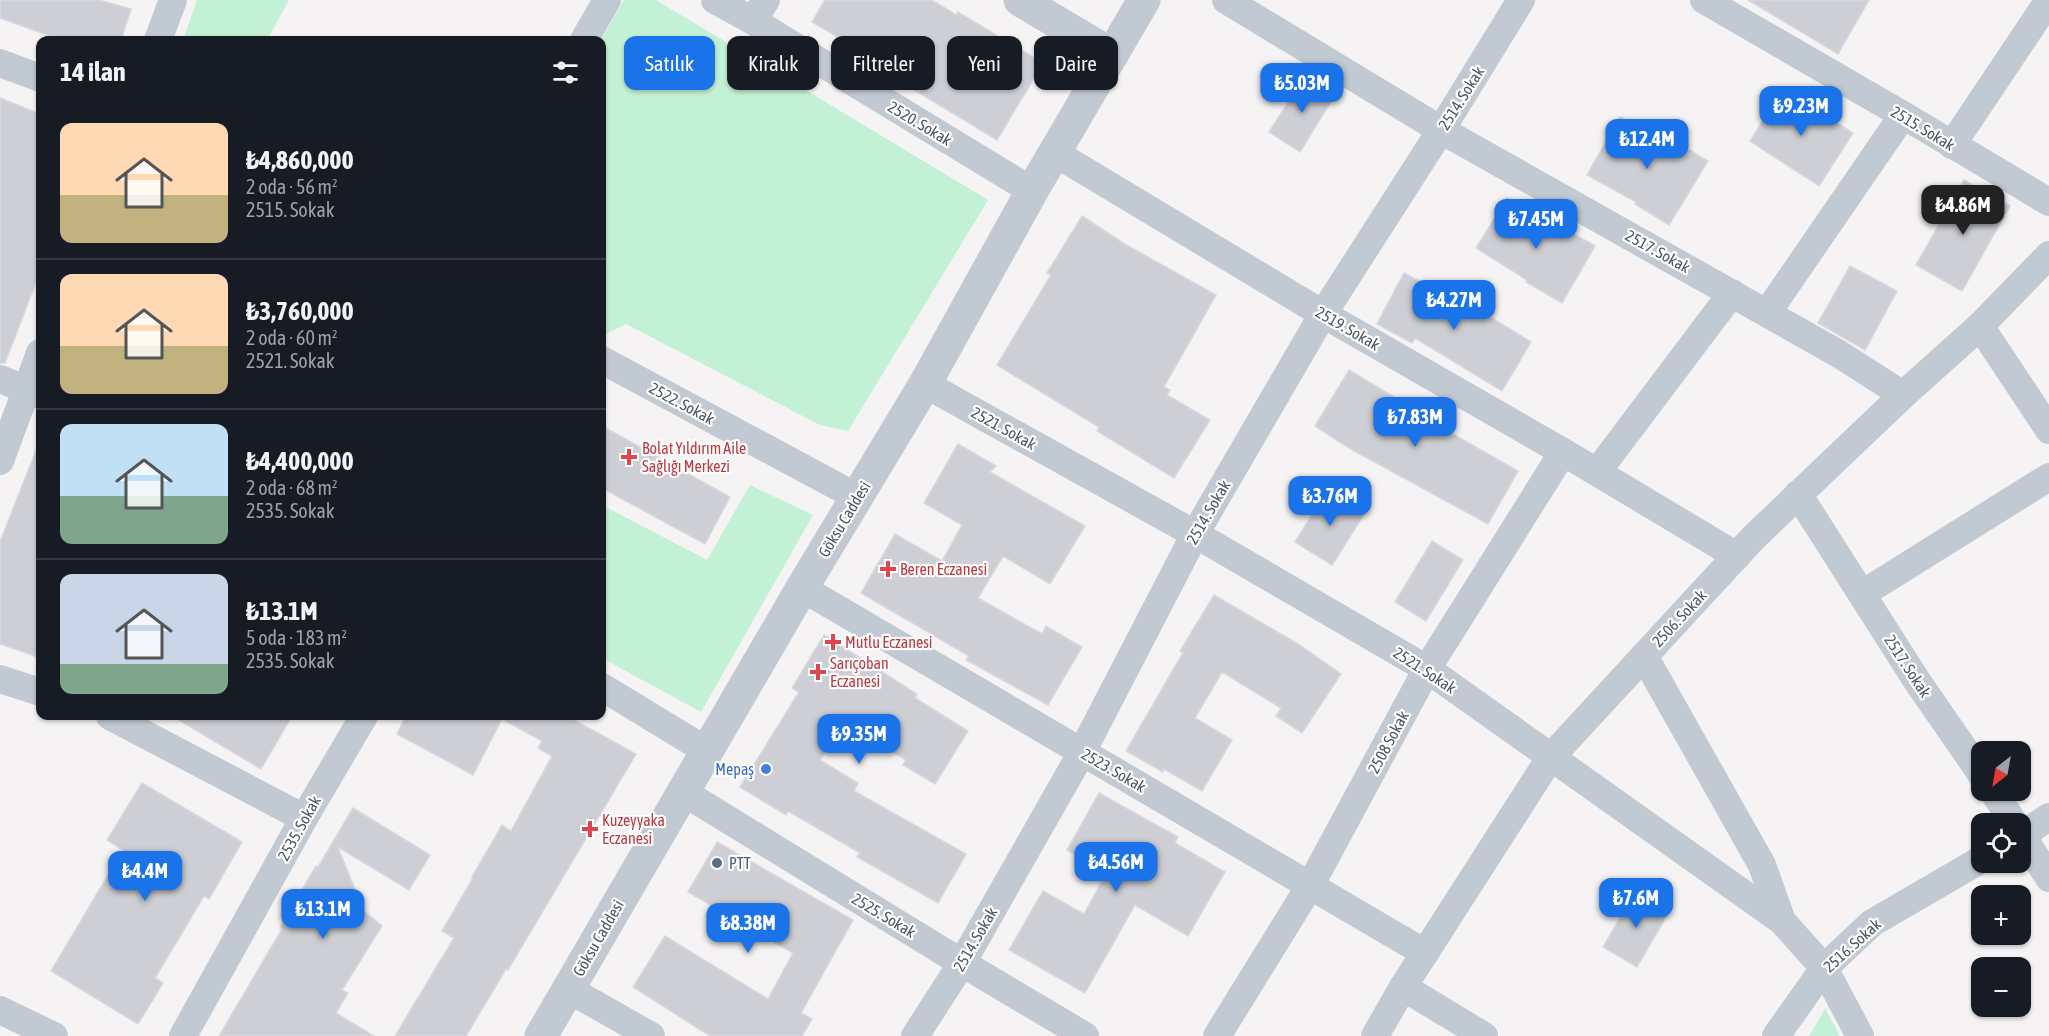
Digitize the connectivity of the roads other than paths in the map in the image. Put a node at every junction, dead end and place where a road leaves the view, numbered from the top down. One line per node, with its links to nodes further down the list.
1 (173, 0): 11 (street)
2 (607, 0): 12 (street)
3 (715, 0): 10 (street, 2520. Sokak)
4 (1020, 0): 13 (street)
5 (1144, 0): 14 (street, Göksu Caddesi)
6 (1226, 0): 19 (street, 2517. Sokak)
7 (1521, 0): 19 (street, 2514. Sokak)
8 (1704, 0): 18 (street, 2515. Sokak)
9 (2049, 0): 20 (street)
10 (760, 10): 22 (street, 2520. Sokak)
11 (160, 36)
12 (586, 36)
13 (1080, 36)
14 (1118, 45)
15 (0, 63): 16 (street)
16 (36, 76)
17 (1091, 90): 21 (street, Göksu Caddesi)
18 (1903, 115): 20 (street, 2515. Sokak); 26 (street)
19 (1441, 130): 25 (street, 2517. Sokak); 27 (street, 2514. Sokak)
20 (1952, 145): 23 (street, 2515. Sokak)
21 (1054, 153): 22 (street, Göksu Caddesi); 27 (street, 2519. Sokak)
22 (1032, 191): 31 (street, Göksu Caddesi)
23 (2049, 202)
24 (2049, 255): 28 (street, 2506. Sokak)
25 (1732, 293): 26 (street, 2517. Sokak); 37 (street)
26 (1767, 313): 33 (street, 2517. Sokak)
27 (1323, 314): 35 (street, 2519. Sokak); 41 (street, 2514. Sokak)
28 (1980, 326): 33 (street, 2506. Sokak); 34 (street)
29 (606, 362): 40 (street, 2522. Sokak)
30 (0, 379): 32 (street)
31 (925, 384): 40 (street, Göksu Caddesi); 41 (street, 2521. Sokak)
32 (34, 392): 36 (street)
33 (1903, 395): 39 (street, 2506. Sokak)
34 (2047, 422)
35 (1563, 452): 37 (street, 2519. Sokak); 46 (street, 2508 Sokak)
36 (0, 461)
37 (1598, 472): 42 (street, 2519. Sokak)
38 (2049, 477): 44 (street)
39 (1798, 494): 42 (street, 2506. Sokak); 44 (street, 2517. Sokak)
40 (857, 497): 43 (street, Göksu Caddesi)
41 (1195, 534): 46 (street, 2521. Sokak); 53 (street, 2514. Sokak)
42 (1737, 556): 45 (street, 2506. Sokak)
43 (802, 588): 52 (street, Göksu Caddesi); 53 (street, 2523. Sokak)
44 (1862, 594): 55 (street, 2517. Sokak)
45 (1644, 657): 54 (street, 2506. Sokak); 64 (street)
46 (1427, 669): 54 (street, 2521. Sokak); 63 (street, 2508 Sokak)
47 (0, 679): 49 (street)
48 (606, 689): 52 (street)
49 (36, 691)
50 (118, 720): 58 (street)
51 (362, 720): 58 (street, 2535. Sokak)
52 (707, 751): 56 (street, Göksu Caddesi)
53 (1082, 752): 63 (street, 2523. Sokak); 66 (street, 2514. Sokak)
54 (1550, 758): 64 (street, 2521. Sokak); 65 (street, 2506. Sokak)
55 (1971, 759)
56 (683, 792): 66 (street, 2525. Sokak); 69 (street, Göksu Caddesi)
57 (2049, 817): 59 (street)
58 (304, 818): 72 (street, 2535. Sokak)
59 (2031, 826)
60 (2031, 849): 62 (street)
61 (1971, 865): 67 (street, 2516. Sokak)
62 (2049, 878)
63 (1311, 884): 65 (street, 2523. Sokak); 77 (street, 2508 Sokak)
64 (1782, 921): 67 (street, 2521. Sokak)
65 (1425, 953): 68 (street, 2506. Sokak)
66 (962, 963): 75 (street, 2514. Sokak); 76 (street, 2525. Sokak)
67 (1824, 968): 80 (street, 2516. Sokak); 81 (street, 2521. Sokak)
68 (1402, 987): 78 (street, 2506. Sokak); 79 (street)
69 (568, 989): 73 (street, Göksu Caddesi); 74 (street)
70 (0, 1010): 71 (street)
71 (54, 1036)
72 (183, 1036)
73 (541, 1036)
74 (651, 1036)
75 (915, 1036)
76 (1085, 1036)
77 (1217, 1036)
78 (1375, 1036)
79 (1484, 1036)
80 (1776, 1036)
81 (1860, 1036)

